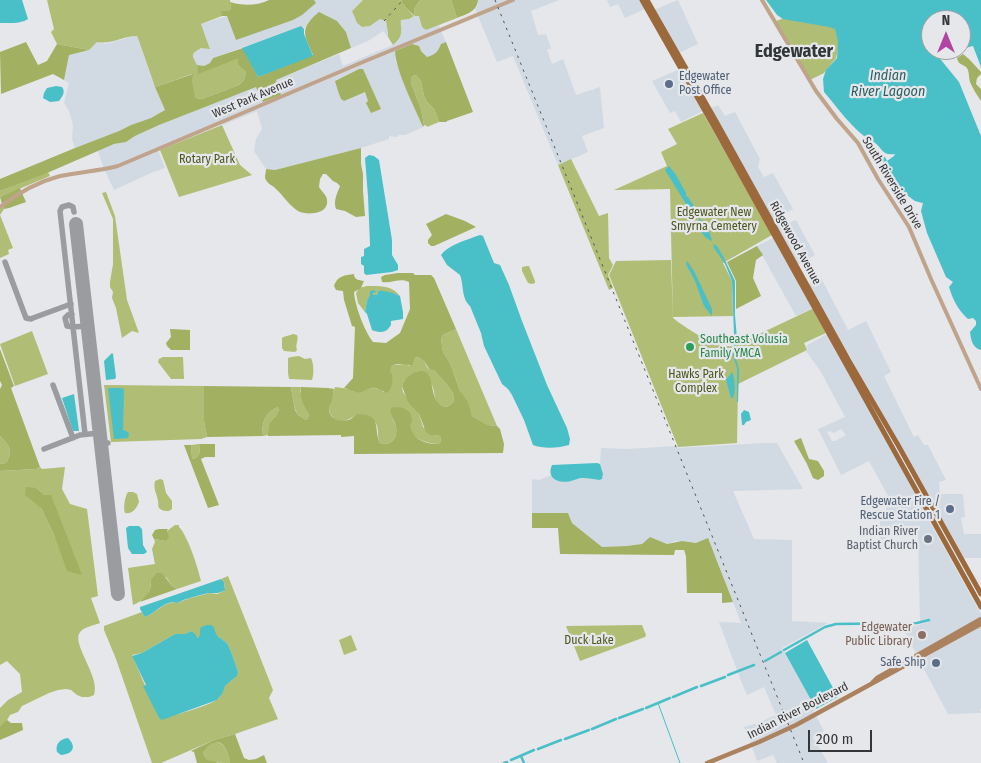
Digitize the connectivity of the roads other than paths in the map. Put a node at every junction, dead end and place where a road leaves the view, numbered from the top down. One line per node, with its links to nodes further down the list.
1 (513, 0): 9 (street, West Park Avenue)
2 (644, 0): 4 (main road, Ridgewood Avenue); 5 (main road, Ridgewood Avenue)
3 (762, 0): 13 (street, South Riverside Drive)
4 (659, 30): 5 (main road); 6 (main road, Ridgewood Avenue)
5 (673, 47): 7 (main road, Ridgewood Avenue)
6 (733, 162): 7 (main road); 8 (main road, Ridgewood Avenue)
7 (750, 183): 10 (main road, Ridgewood Avenue)
8 (749, 190): 10 (main road); 11 (main road, Ridgewood Avenue)
9 (0, 207)
10 (768, 214): 11 (main road, Ridgewood Avenue)
11 (790, 260): 12 (main road, Ridgewood Avenue); 12 (main road, Ridgewood Avenue)
12 (848, 362): 14 (main road, Ridgewood Avenue); 15 (main road)
13 (981, 390)
14 (916, 490): 15 (main road); 16 (main road, Ridgewood Avenue)
15 (926, 495): 17 (main road)
16 (943, 539): 17 (main road); 19 (main road, Ridgewood Avenue)
17 (956, 549): 18 (main road)
18 (981, 594)
19 (981, 607)
20 (981, 619): 22 (main road)
21 (981, 624): 22 (main road)
22 (869, 686): 23 (main road, Indian River Boulevard)
23 (707, 763)

